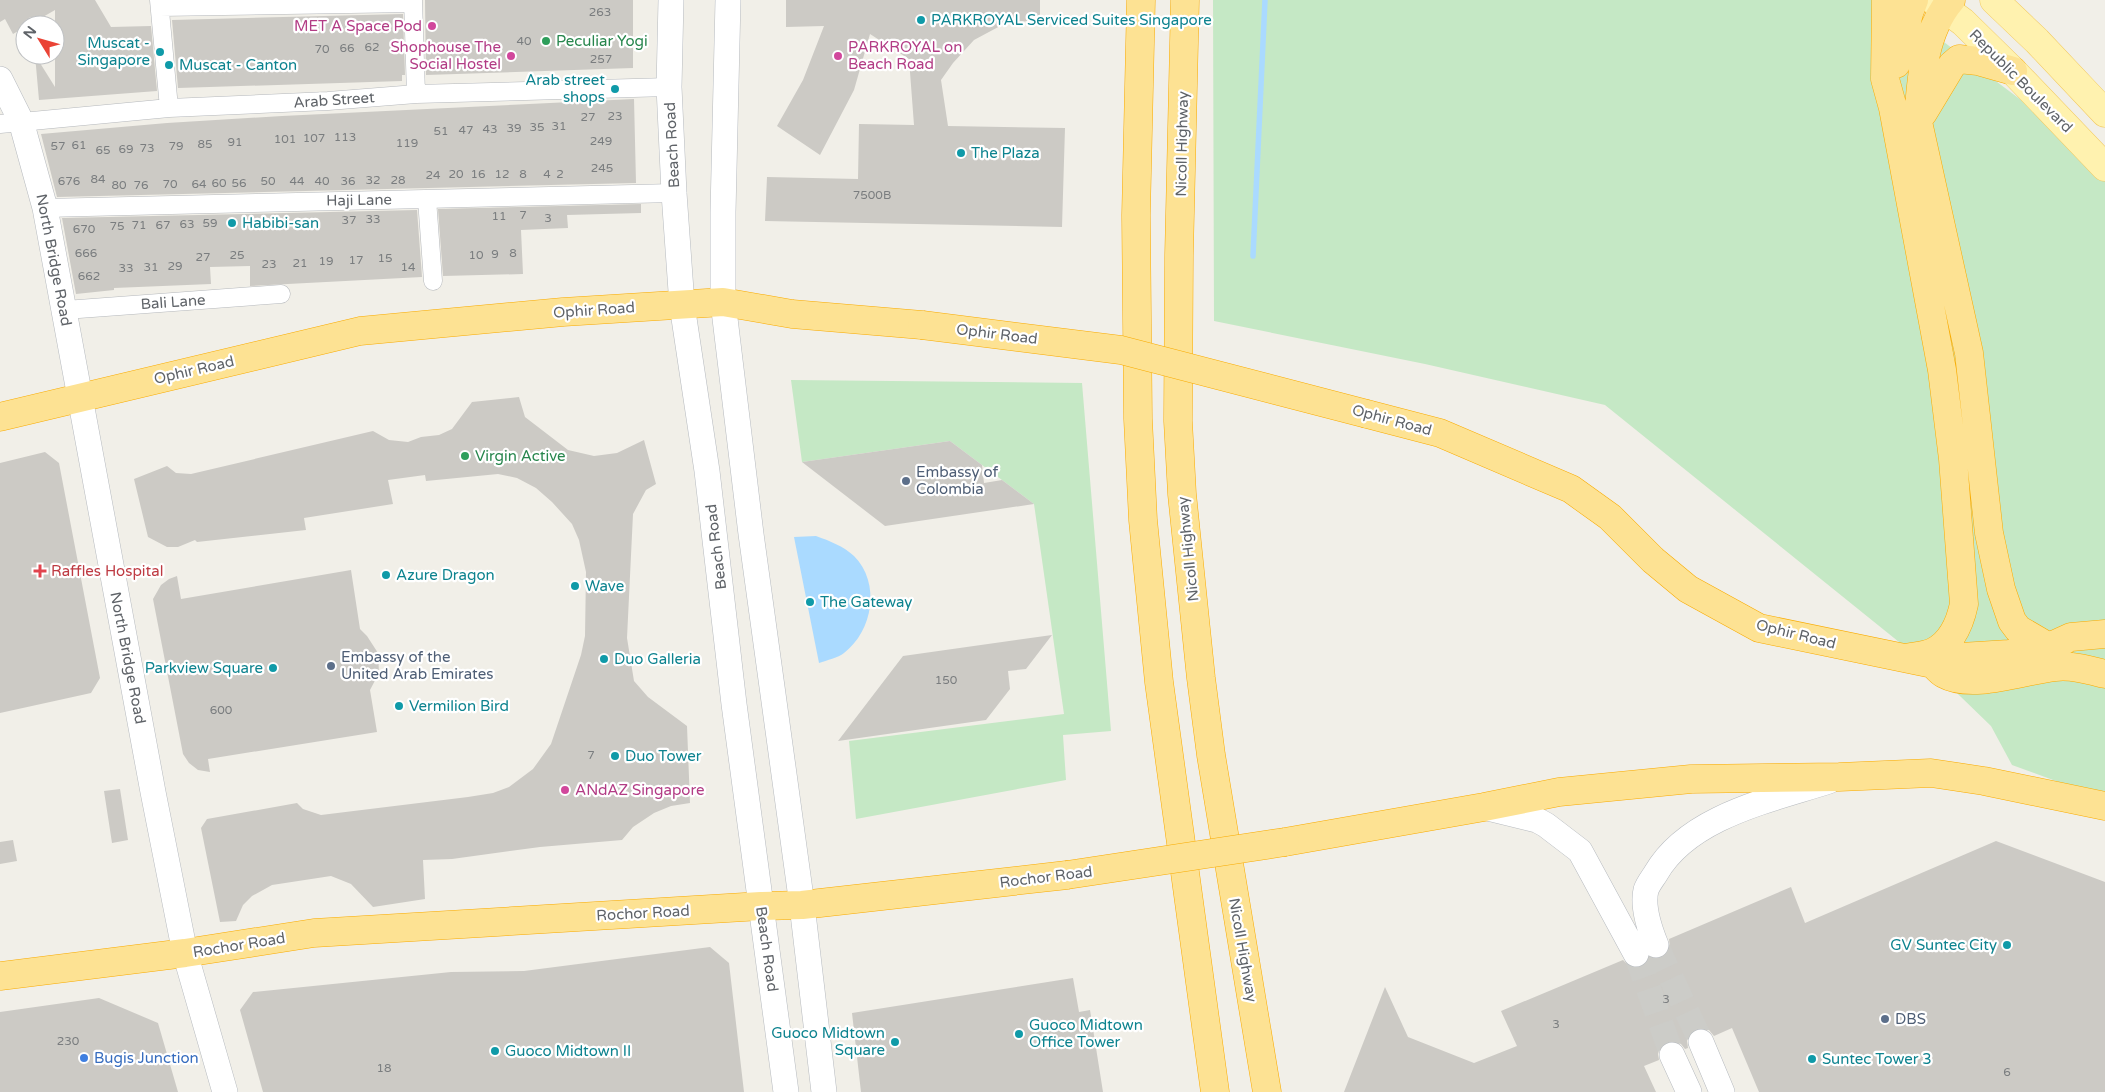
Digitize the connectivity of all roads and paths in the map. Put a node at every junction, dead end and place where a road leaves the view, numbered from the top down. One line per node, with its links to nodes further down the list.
1 (671, 0): 13 (main road, Beach Road)
2 (728, 0): 26 (main road)
3 (1141, 0): 48 (highway)
4 (1185, 0): 49 (highway, Nicoll Highway)
5 (1886, 0): 16 (highway)
6 (1914, 0): 16 (highway)
7 (1994, 0): 17 (main road)
8 (413, 2): 9 (street); 14 (street)
9 (159, 3): 15 (street)
10 (1942, 3): 11 (main road, Republic Boulevard); 19 (highway)
11 (2013, 71): 19 (highway); 20 (main road, Republic Boulevard)
12 (0, 79): 18 (main road, North Bridge Road)
13 (669, 87): 14 (street, Arab Street); 21 (main road, Beach Road)
14 (416, 94): 15 (street, Arab Street)
15 (169, 108): 18 (street, Arab Street)
16 (1893, 108): 33 (highway)
17 (2105, 113)
18 (10, 122): 23 (main road, North Bridge Road)
19 (1918, 122): 32 (highway)
20 (2105, 167)
21 (674, 193): 22 (street, Haji Lane); 27 (main road, Beach Road)
22 (427, 199): 23 (street, Haji Lane); 24 (street)
23 (45, 208): 28 (main road, North Bridge Road)
24 (433, 281)
25 (281, 294): 28 (street, Bali Lane)
26 (723, 302): 27 (highway, Ophir Road); 33 (highway, Ophir Road, bridge); 40 (main road)
27 (682, 305): 29 (highway, Ophir Road); 39 (main road, Beach Road)
28 (65, 310): 29 (main road, North Bridge Road)
29 (79, 397): 30 (highway, Ophir Road); 41 (main road, North Bridge Road)
30 (0, 417)
31 (2105, 634): 32 (highway, Ophir Road)
32 (2049, 647): 34 (highway, Ophir Road)
33 (1904, 658): 34 (highway, Ophir Road)
34 (1933, 664): 35 (highway, Ophir Road)
35 (2105, 674)
36 (1839, 777): 37 (highway, Rochor Road); 38 (highway, Rochor Road); 38 (main road)
37 (2105, 806)
38 (1484, 807): 40 (highway, Rochor Road, bridge)
39 (761, 906): 40 (highway, Rochor Road); 41 (highway, Rochor Road); 46 (main road, Beach Road)
40 (802, 906): 47 (main road)
41 (185, 953): 42 (highway, Rochor Road); 45 (main road, North Bridge Road)
42 (0, 976)
43 (1701, 1042): 51 (main road)
44 (1672, 1054): 50 (main road)
45 (225, 1092)
46 (786, 1092)
47 (824, 1092)
48 (1215, 1092)
49 (1267, 1092)
50 (1689, 1092)
51 (1722, 1092)

